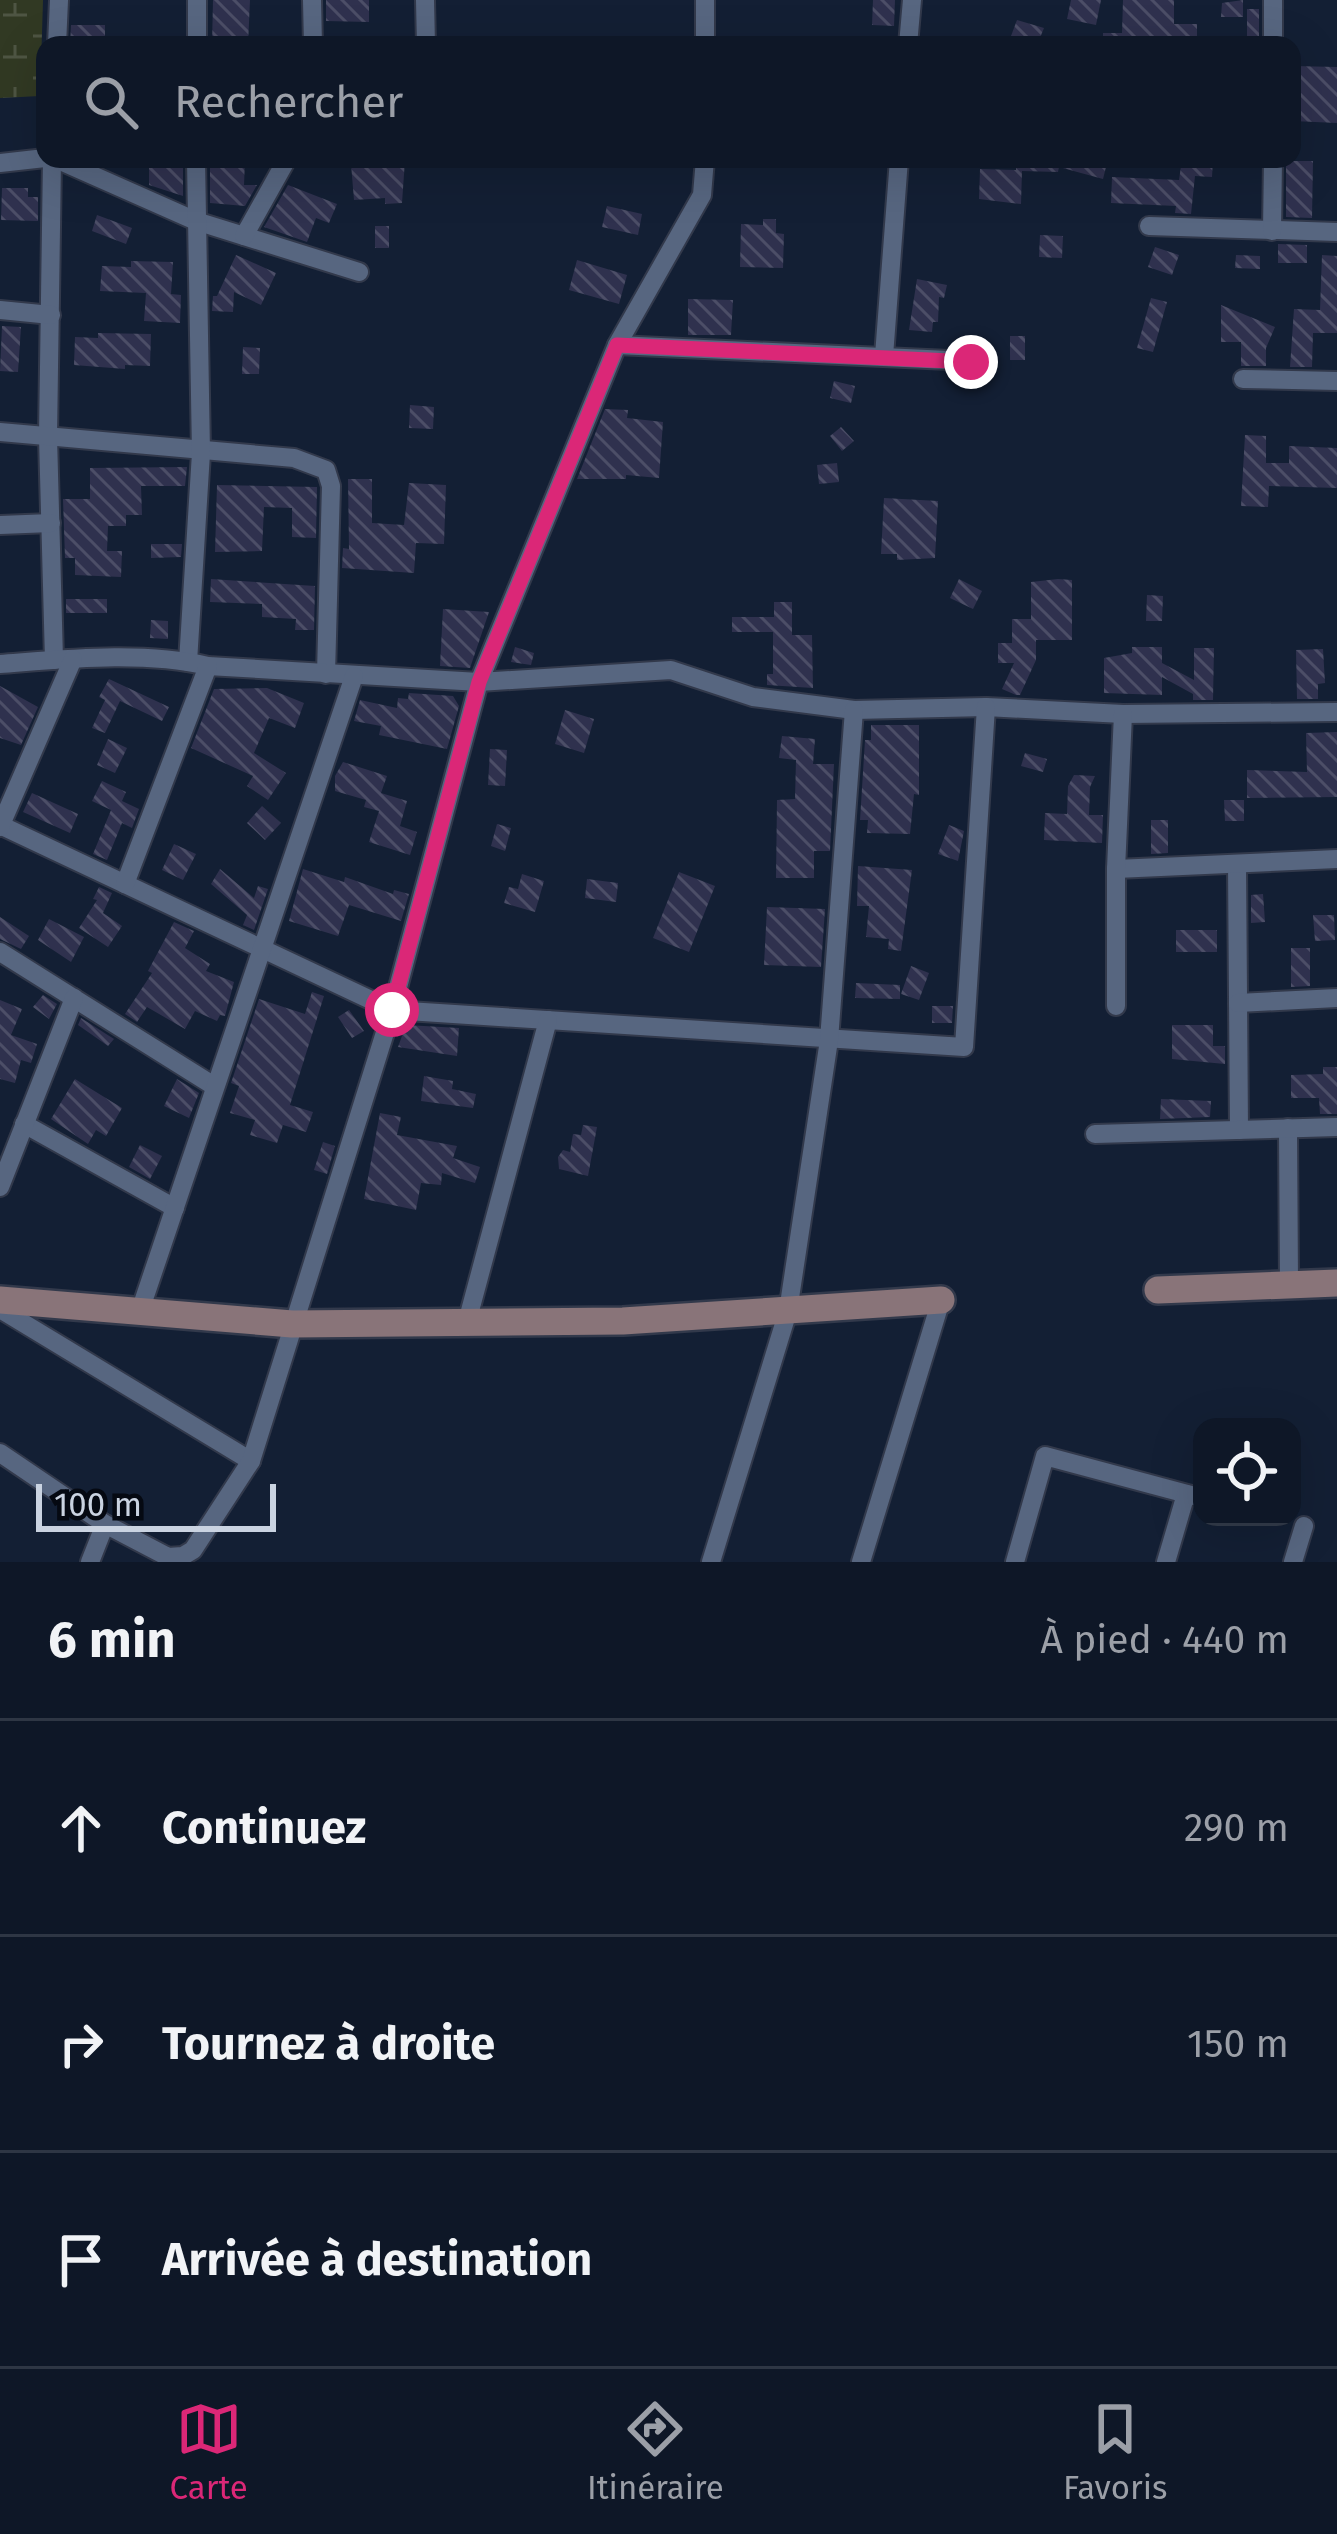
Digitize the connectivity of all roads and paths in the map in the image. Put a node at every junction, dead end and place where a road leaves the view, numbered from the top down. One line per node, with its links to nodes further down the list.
1 (58, 0): 8 (street)
2 (197, 0): 9 (street)
3 (312, 0): 10 (street)
4 (425, 0): 11 (street)
5 (705, 0): 12 (street)
6 (912, 0): 13 (street)
7 (1273, 0): 14 (street)
8 (57, 36)
9 (197, 36)
10 (313, 36)
11 (426, 36)
12 (705, 36)
13 (909, 36)
14 (1274, 36)
15 (36, 160): 16 (street)
16 (0, 163)
17 (51, 168): 31 (street)
18 (72, 168): 24 (street)
19 (196, 168): 24 (street)
20 (281, 168): 28 (street)
21 (705, 168): 32 (street)
22 (898, 168): 33 (street)
23 (1273, 168): 26 (street)
24 (196, 221): 28 (street); 39 (street)
25 (1150, 226): 26 (street)
26 (1272, 231): 27 (street)
27 (1337, 232)
28 (244, 236): 29 (street)
29 (358, 272)
30 (0, 310): 31 (street)
31 (51, 315): 38 (street)
32 (617, 345): 33 (street); 47 (street)
33 (884, 356): 34 (street)
34 (971, 362)
35 (1243, 379): 36 (street)
36 (1337, 381)
37 (0, 432): 38 (street)
38 (48, 436): 39 (street); 40 (street)
39 (201, 453): 44 (street); 45 (street)
40 (51, 523): 41 (street); 42 (street)
41 (0, 525)
42 (64, 660): 43 (street); 44 (street); 52 (street)
43 (0, 664)
44 (198, 664): 45 (street); 56 (street)
45 (326, 674): 46 (street)
46 (354, 676): 47 (street); 57 (street)
47 (479, 682): 49 (street); 63 (street)
48 (986, 707): 49 (street); 51 (street); 65 (street)
49 (854, 710): 65 (street)
50 (1337, 712): 51 (street)
51 (1123, 713): 55 (street)
52 (0, 826): 56 (street)
53 (1337, 860): 54 (street)
54 (1238, 864): 55 (street); 61 (street)
55 (1116, 869): 62 (street)
56 (125, 884): 57 (street)
57 (261, 949): 63 (street); 66 (street)
58 (0, 952): 59 (street)
59 (74, 998): 66 (street); 67 (street)
60 (1337, 998): 61 (street)
61 (1238, 1003): 70 (street)
62 (1116, 1006)
63 (392, 1010): 64 (street); 83 (street)
64 (548, 1020): 65 (street); 82 (street)
65 (829, 1040): 81 (street)
66 (214, 1086): 73 (street)
67 (24, 1124): 72 (street); 73 (street)
68 (1337, 1127): 69 (street)
69 (1288, 1128): 70 (street); 75 (street)
70 (1239, 1130): 71 (street)
71 (1094, 1133)
72 (0, 1186)
73 (175, 1208): 80 (street)
74 (1337, 1283): 75 (street)
75 (1289, 1285): 76 (street)
76 (1158, 1289)
77 (0, 1300): 80 (street)
78 (941, 1300): 81 (street); 92 (street)
79 (0, 1309): 85 (street)
80 (140, 1311): 83 (street)
81 (788, 1311): 82 (street); 91 (street)
82 (467, 1322): 83 (street)
83 (292, 1324): 85 (street)
84 (0, 1453): 88 (street)
85 (251, 1461): 88 (street)
86 (1193, 1496): 93 (street)
87 (1193, 1498): 94 (street)
88 (105, 1524): 90 (street)
89 (1304, 1526): 95 (street)
90 (90, 1562)
91 (711, 1562)
92 (861, 1562)
93 (1015, 1562)
94 (1166, 1562)
95 (1293, 1562)

